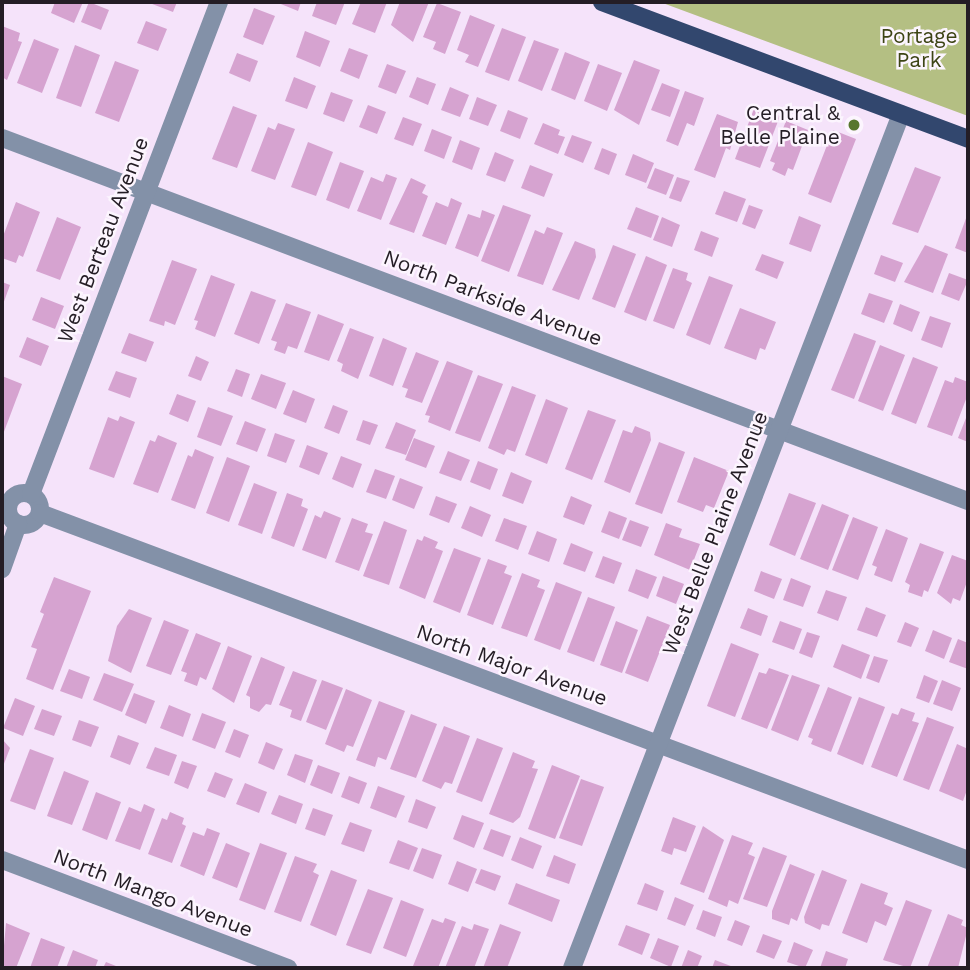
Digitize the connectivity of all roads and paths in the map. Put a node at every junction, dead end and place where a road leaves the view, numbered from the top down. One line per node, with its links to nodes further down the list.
1 (219, 2): 6 (street, West Berteau Avenue)
2 (602, 2): 3 (main road)
3 (901, 114): 5 (main road); 7 (street, West Belle Plaine Avenue)
4 (2, 138): 6 (street, North Parkside Avenue)
5 (968, 139)
6 (146, 192): 7 (street, North Parkside Avenue); 8 (street, West Berteau Avenue)
7 (779, 430): 10 (street, North Parkside Avenue); 14 (street, West Belle Plaine Avenue)
8 (31, 494): 9 (street); 11 (street)
9 (5, 501): 12 (street)
10 (968, 501)
11 (40, 513): 12 (street); 14 (street, North Major Avenue)
12 (19, 524): 13 (street)
13 (2, 569)
14 (659, 744): 16 (street, North Major Avenue); 18 (street, West Belle Plaine Avenue)
15 (2, 860): 17 (street, North Mango Avenue)
16 (968, 860)
17 (288, 968)
18 (572, 968)

